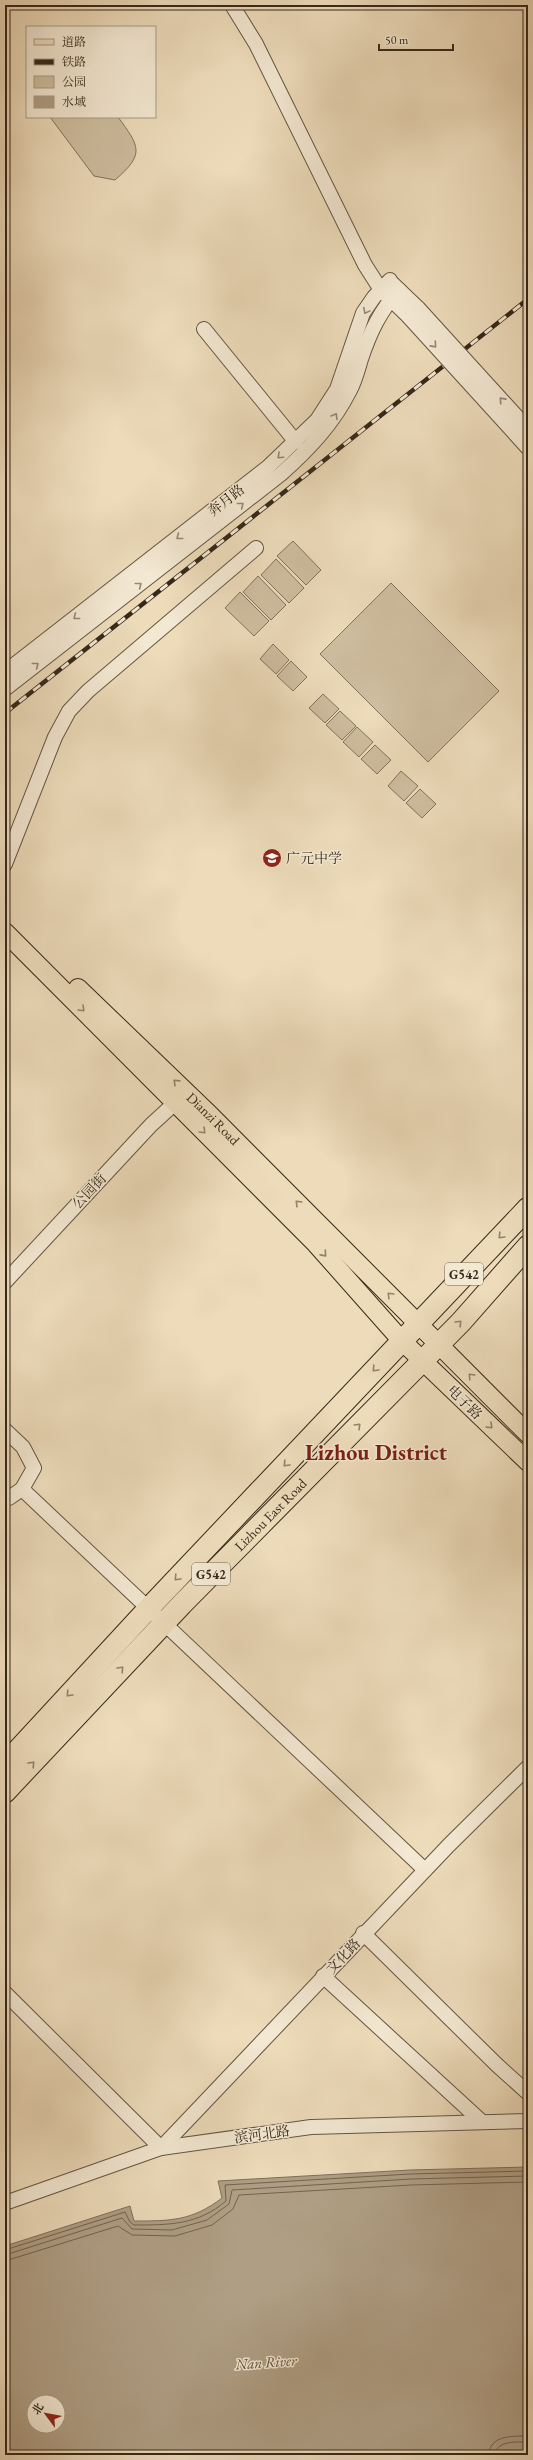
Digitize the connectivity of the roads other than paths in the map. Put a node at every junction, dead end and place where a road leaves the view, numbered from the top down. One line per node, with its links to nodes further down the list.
1 (232, 5): 2 (street)
2 (390, 290): 3 (street); 6 (street, 奔月路, one-way to 6); 10 (street, one-way to 2)
3 (413, 312): 5 (street, one-way to 3, bridge); 7 (street, one-way to 7, bridge)
4 (204, 329): 6 (street)
5 (528, 429)
6 (296, 442): 9 (street, 奔月路, one-way to 9)
7 (528, 448)
8 (256, 548): 11 (street)
9 (5, 672)
10 (5, 689)
11 (5, 864)
12 (5, 919): 18 (main road, Dianzi Road, one-way to 12)
13 (5, 932): 14 (main road, Dianzi Road, one-way to 14)
14 (175, 1103): 17 (street, 公园街); 19 (main road, Dianzi Road, one-way to 19)
15 (528, 1208): 18 (highway, G542, one-way to 18)
16 (528, 1246): 20 (highway, G542, one-way to 16)
17 (5, 1282)
18 (417, 1322): 19 (highway, G542); 20 (main road, 电子路)
19 (402, 1341): 21 (main road, 电子路); 27 (highway, Lizhou East Road / G542, one-way to 27)
20 (439, 1343): 21 (highway, G542); 23 (main road, 电子路, one-way to 20)
21 (422, 1361): 24 (main road, 电子路, one-way to 24); 28 (highway, Lizhou East Road / G542, one-way to 21)
22 (5, 1430): 25 (street)
23 (528, 1434)
24 (528, 1462)
25 (22, 1489): 26 (street); 27 (street)
26 (5, 1497)
27 (148, 1608): 28 (street); 29 (highway, Lizhou East Road / G542, one-way to 29)
28 (164, 1623): 31 (highway, Lizhou East Road / G542, one-way to 28); 32 (street)
29 (5, 1764)
30 (528, 1767): 32 (street, 文化路)
31 (5, 1792)
32 (425, 1870): 33 (street, 文化路)
33 (363, 1934): 34 (street, 文化路); 36 (street)
34 (323, 1976): 38 (street); 39 (street, 文化路)
35 (5, 1993): 39 (street)
36 (528, 2093)
37 (528, 2121): 38 (street, 滨河北路)
38 (482, 2122): 39 (street, 滨河北路)
39 (161, 2148): 40 (street, 滨河北路)
40 (5, 2203)

